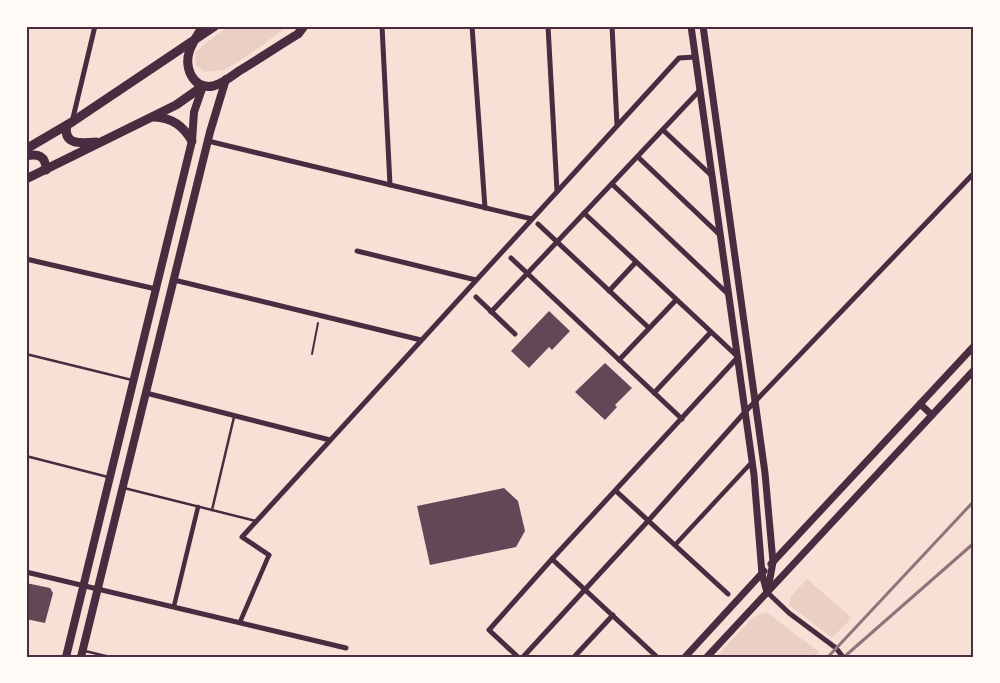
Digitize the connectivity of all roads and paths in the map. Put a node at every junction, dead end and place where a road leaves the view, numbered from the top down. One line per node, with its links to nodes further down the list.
1 (94, 26): 19 (street)
2 (202, 26): 13 (main road)
3 (215, 26): 13 (main road)
4 (304, 26): 12 (main road)
5 (309, 26): 12 (main road)
6 (382, 26): 33 (street)
7 (472, 26): 35 (street)
8 (548, 26): 34 (street)
9 (612, 26): 20 (street)
10 (691, 26): 14 (street)
11 (703, 26): 68 (street)
12 (298, 34): 15 (main road)
13 (194, 41): 16 (main road); 19 (main road)
14 (695, 57): 17 (street); 20 (street)
15 (226, 79): 16 (main road); 22 (main road)
16 (203, 86): 18 (main road); 24 (main road)
17 (700, 90): 21 (street); 30 (street)
18 (152, 117): 23 (main road); 24 (main road)
19 (70, 124): 23 (main road); 25 (main road)
20 (617, 125): 34 (street)
21 (663, 130): 27 (street); 30 (street)
22 (208, 140): 33 (street); 46 (main road)
23 (103, 141): 28 (main road)
24 (192, 141): 48 (main road)
25 (26, 150)
26 (26, 156): 28 (main road)
27 (638, 156): 32 (street); 39 (street)
28 (46, 170): 31 (main road)
29 (974, 173): 68 (street)
30 (713, 178): 39 (street)
31 (26, 180)
32 (612, 184): 36 (street); 50 (street)
33 (390, 185): 35 (street)
34 (557, 191): 37 (street)
35 (485, 208): 37 (street)
36 (584, 213): 40 (street); 44 (street)
37 (532, 219): 47 (street)
38 (538, 224): 40 (street)
39 (721, 236): 50 (street)
40 (557, 242): 45 (street); 49 (street)
41 (357, 251): 47 (street)
42 (511, 258): 45 (street)
43 (26, 259): 48 (street)
44 (636, 262): 49 (street); 52 (street)
45 (527, 273): 53 (street); 63 (street)
46 (174, 280): 54 (street); 67 (main road)
47 (476, 280): 58 (street)
48 (156, 290): 65 (main road)
49 (609, 291): 55 (street)
50 (729, 295): 62 (street)
51 (476, 297): 53 (street)
52 (676, 300): 55 (street); 56 (street)
53 (491, 312): 57 (street)
54 (320, 315): 58 (street); 61 (path)
55 (649, 328): 63 (street)
56 (711, 332): 62 (street); 66 (street)
57 (515, 334)
58 (421, 340): 74 (street)
59 (974, 346): 69 (street)
60 (26, 354): 65 (lane)
61 (312, 354)
62 (738, 357): 70 (street); 73 (street)
63 (619, 360): 66 (street)
64 (974, 370): 71 (street)
65 (133, 381): 77 (main road)
66 (654, 392): 73 (street)
67 (146, 393): 72 (street); 78 (main road)
68 (755, 404): 70 (street); 87 (street)
69 (920, 404): 71 (street); 87 (street)
70 (746, 412): 76 (street); 83 (street)
71 (932, 415): 93 (street)
72 (235, 416): 74 (street); 81 (lane)
73 (682, 419): 79 (street)
74 (330, 440): 82 (street)
75 (26, 456): 77 (lane)
76 (752, 461): 84 (street); 89 (street)
77 (110, 478): 90 (main road)
78 (123, 488): 80 (lane); 91 (main road)
79 (616, 490): 83 (street); 86 (street)
80 (198, 507): 81 (lane); 95 (street)
81 (212, 510): 82 (lane)
82 (256, 521): 85 (street)
83 (648, 521): 84 (street); 92 (street)
84 (675, 545): 94 (street)
85 (269, 555): 97 (street)
86 (552, 559): 92 (street); 102 (street)
87 (773, 562): 89 (street); 93 (street)
88 (26, 572): 90 (street)
89 (762, 574): 93 (street); 106 (street)
90 (84, 585): 91 (street); 100 (main road)
91 (98, 588): 95 (street); 99 (main road)
92 (585, 590): 96 (street); 103 (street)
93 (767, 592): 107 (street); 108 (street)
94 (728, 594)
95 (174, 606): 97 (street)
96 (613, 615): 104 (street); 105 (street)
97 (240, 622): 98 (street)
98 (346, 648)
99 (82, 654): 101 (lane)
100 (66, 657)
101 (110, 657)
102 (518, 657)
103 (523, 657)
104 (574, 657)
105 (658, 657)
106 (685, 657)
107 (707, 657)
108 (844, 657)

